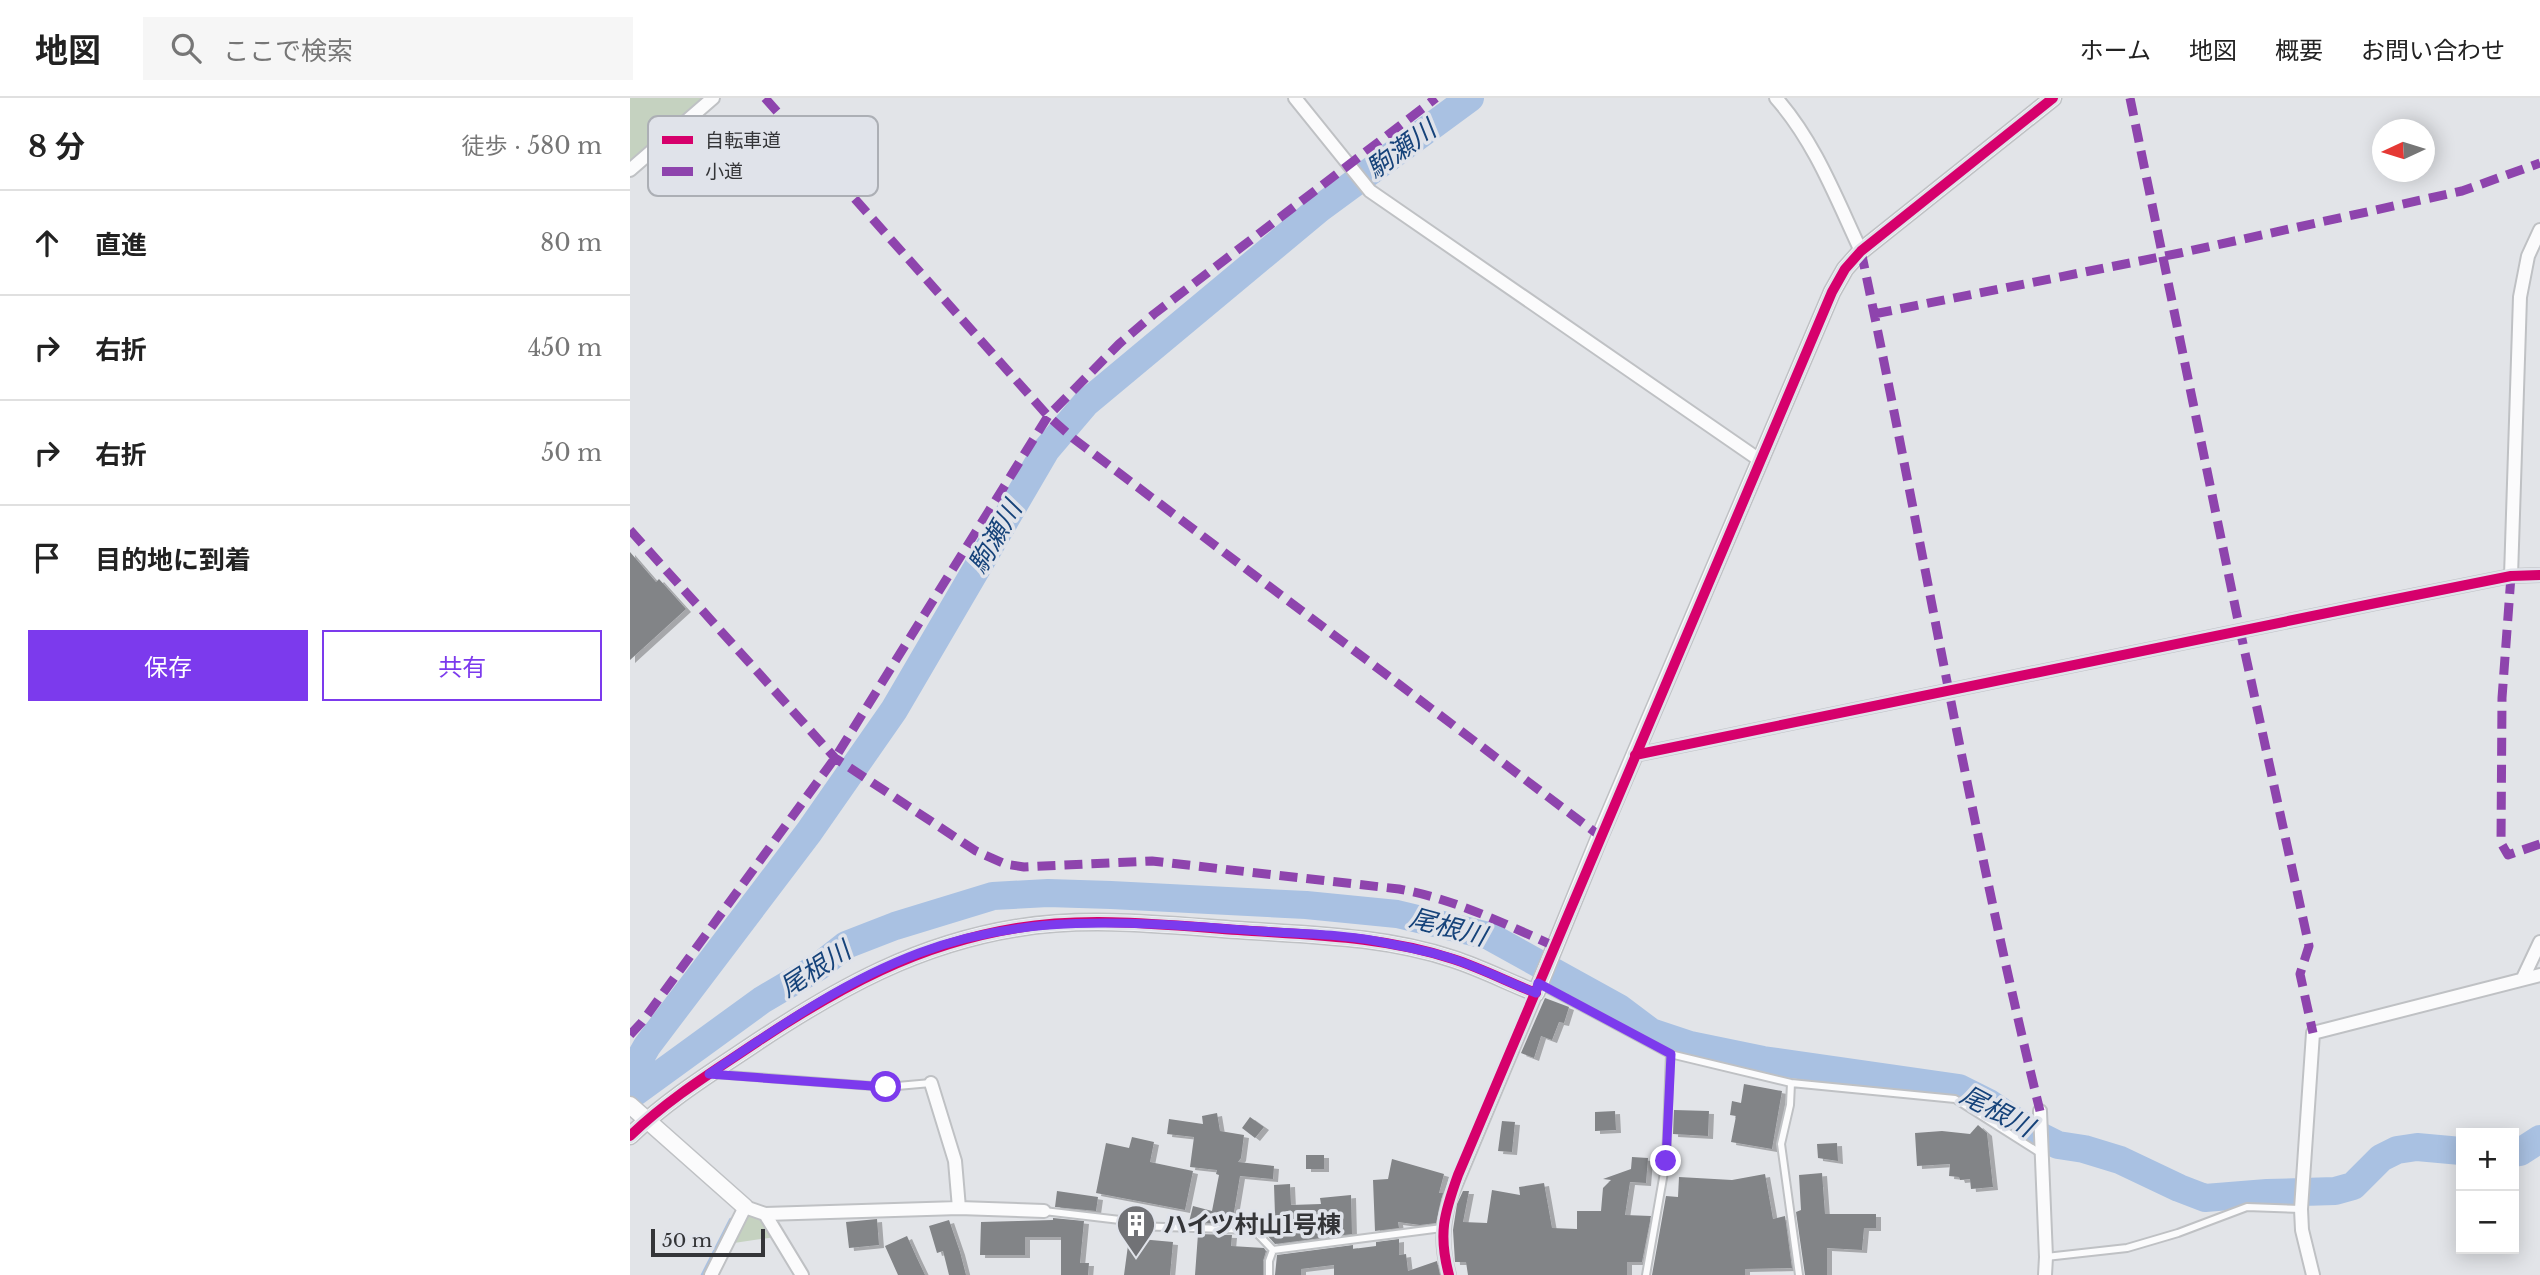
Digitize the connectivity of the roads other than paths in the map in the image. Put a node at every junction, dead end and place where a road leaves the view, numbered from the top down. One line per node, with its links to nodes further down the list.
1 (713, 98): 5 (street)
2 (1295, 98): 10 (street)
3 (1776, 98): 9 (street)
4 (2053, 98): 9 (street)
5 (692, 116)
6 (648, 154): 7 (street)
7 (630, 170)
8 (2540, 230): 12 (street)
9 (1861, 251): 10 (street)
10 (1761, 461): 13 (street)
11 (2540, 575): 12 (street)
12 (2511, 576): 13 (street)
13 (1635, 755): 17 (street)
14 (2540, 942): 16 (street)
15 (2540, 975): 16 (street)
16 (2523, 978): 29 (street)
17 (1538, 985): 18 (lane); 19 (street); 32 (street)
18 (1671, 1054): 21 (lane); 39 (lane)
19 (709, 1074): 20 (lane); 24 (street)
20 (931, 1083): 28 (street)
21 (1791, 1083): 26 (lane); 40 (lane)
22 (630, 1106): 24 (street)
23 (2040, 1111): 26 (street)
24 (647, 1119): 25 (street); 27 (street)
25 (630, 1136)
26 (2042, 1154): 34 (street)
27 (745, 1207): 31 (street); 35 (street)
28 (959, 1208): 30 (street); 31 (street)
29 (2301, 1209): 34 (lane); 42 (street)
30 (1044, 1211): 33 (lane)
31 (765, 1214): 36 (street)
32 (1442, 1228): 33 (lane); 38 (street)
33 (1273, 1250): 37 (lane)
34 (2046, 1257): 41 (street)
35 (711, 1275)
36 (802, 1275)
37 (1269, 1275)
38 (1449, 1275)
39 (1646, 1275)
40 (1799, 1275)
41 (2045, 1275)
42 (2313, 1275)

